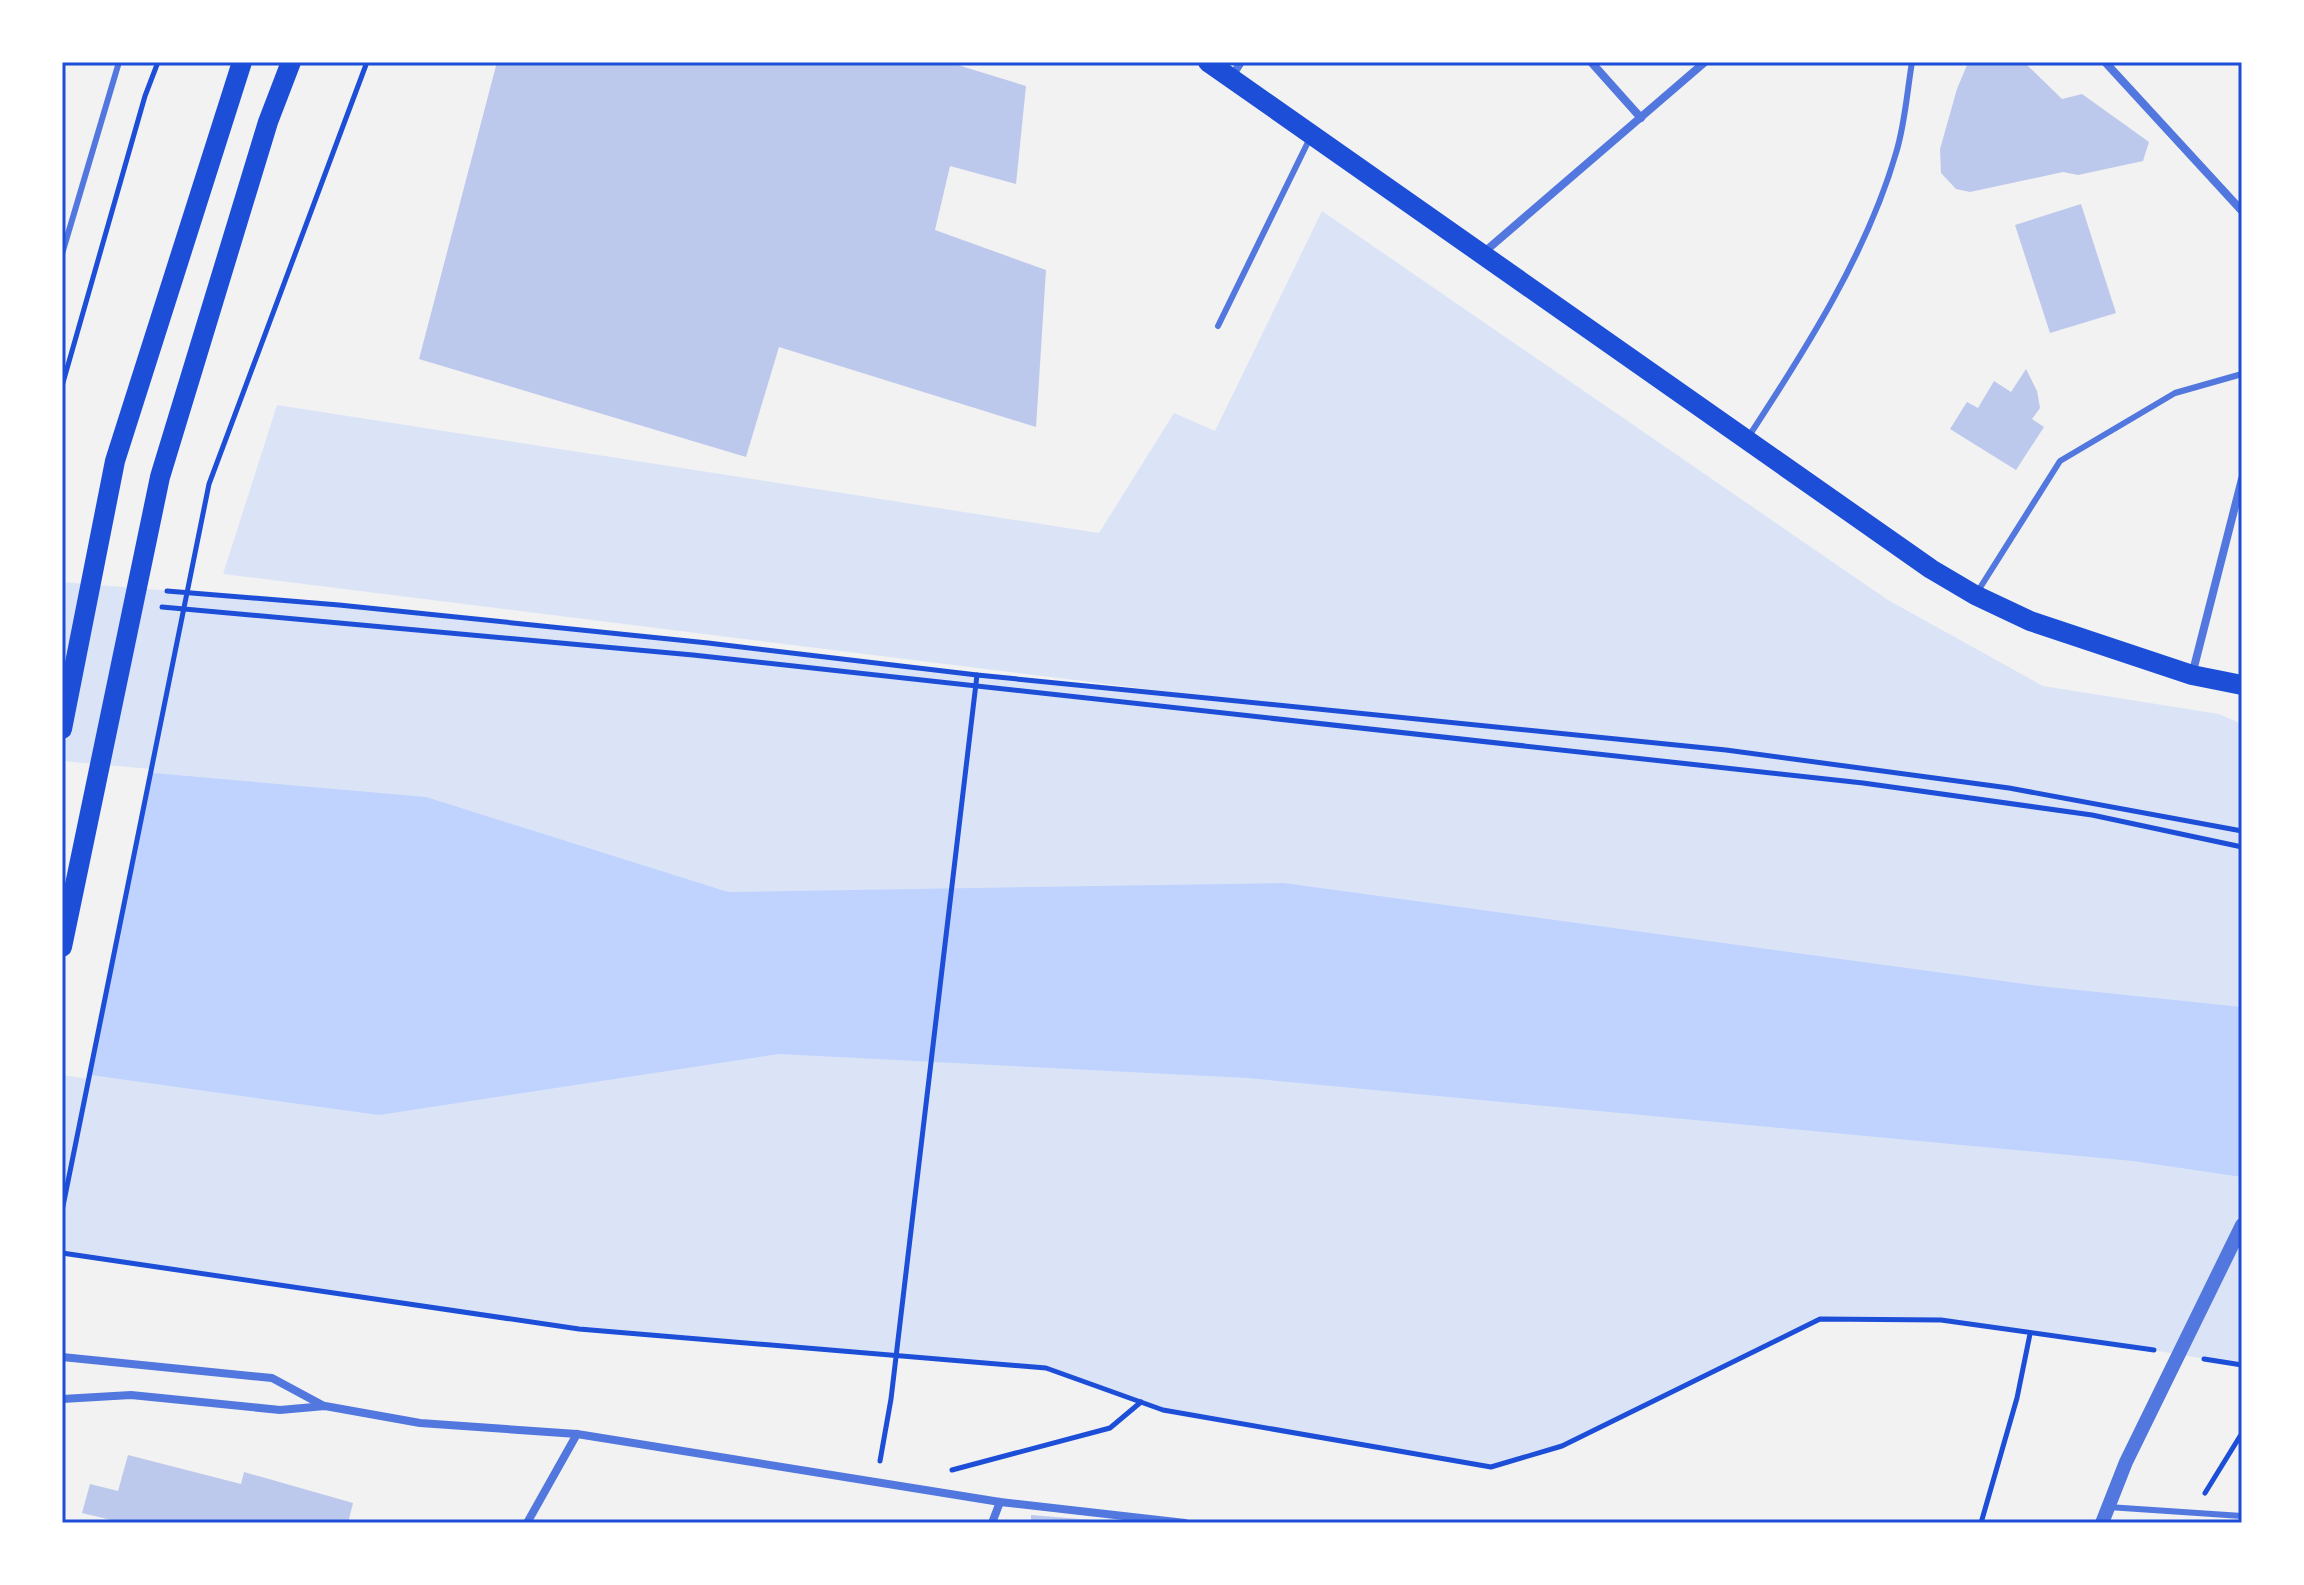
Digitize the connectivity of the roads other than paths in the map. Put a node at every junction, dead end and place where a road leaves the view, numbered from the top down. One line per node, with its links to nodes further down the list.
1 (119, 62): 13 (lane)
2 (242, 62): 22 (main road)
3 (291, 62): 23 (main road)
4 (1208, 62): 9 (main road)
5 (1591, 62): 10 (street)
6 (1705, 62): 10 (street)
7 (1912, 62): 17 (lane)
8 (2105, 62): 12 (street)
9 (1236, 70): 11 (main road)
10 (1641, 118): 14 (street)
11 (1312, 135): 14 (main road); 15 (lane)
12 (2242, 211)
13 (62, 254)
14 (1482, 254): 17 (main road)
15 (1218, 326)
16 (2242, 374): 19 (lane)
17 (1747, 440): 19 (main road)
18 (2242, 479): 20 (street)
19 (1975, 595): 20 (main road)
20 (2192, 675): 21 (main road)
21 (2242, 685)
22 (62, 729)
23 (62, 947)
24 (2242, 1225): 30 (street)
25 (62, 1357): 27 (street)
26 (62, 1399): 27 (street)
27 (325, 1406): 28 (street)
28 (577, 1434): 29 (street); 33 (street)
29 (1000, 1502): 32 (street); 34 (street)
30 (2108, 1507): 31 (lane); 36 (street)
31 (2242, 1516)
32 (1166, 1522): 35 (street)
33 (527, 1523)
34 (992, 1523)
35 (1185, 1523)
36 (2102, 1523)

